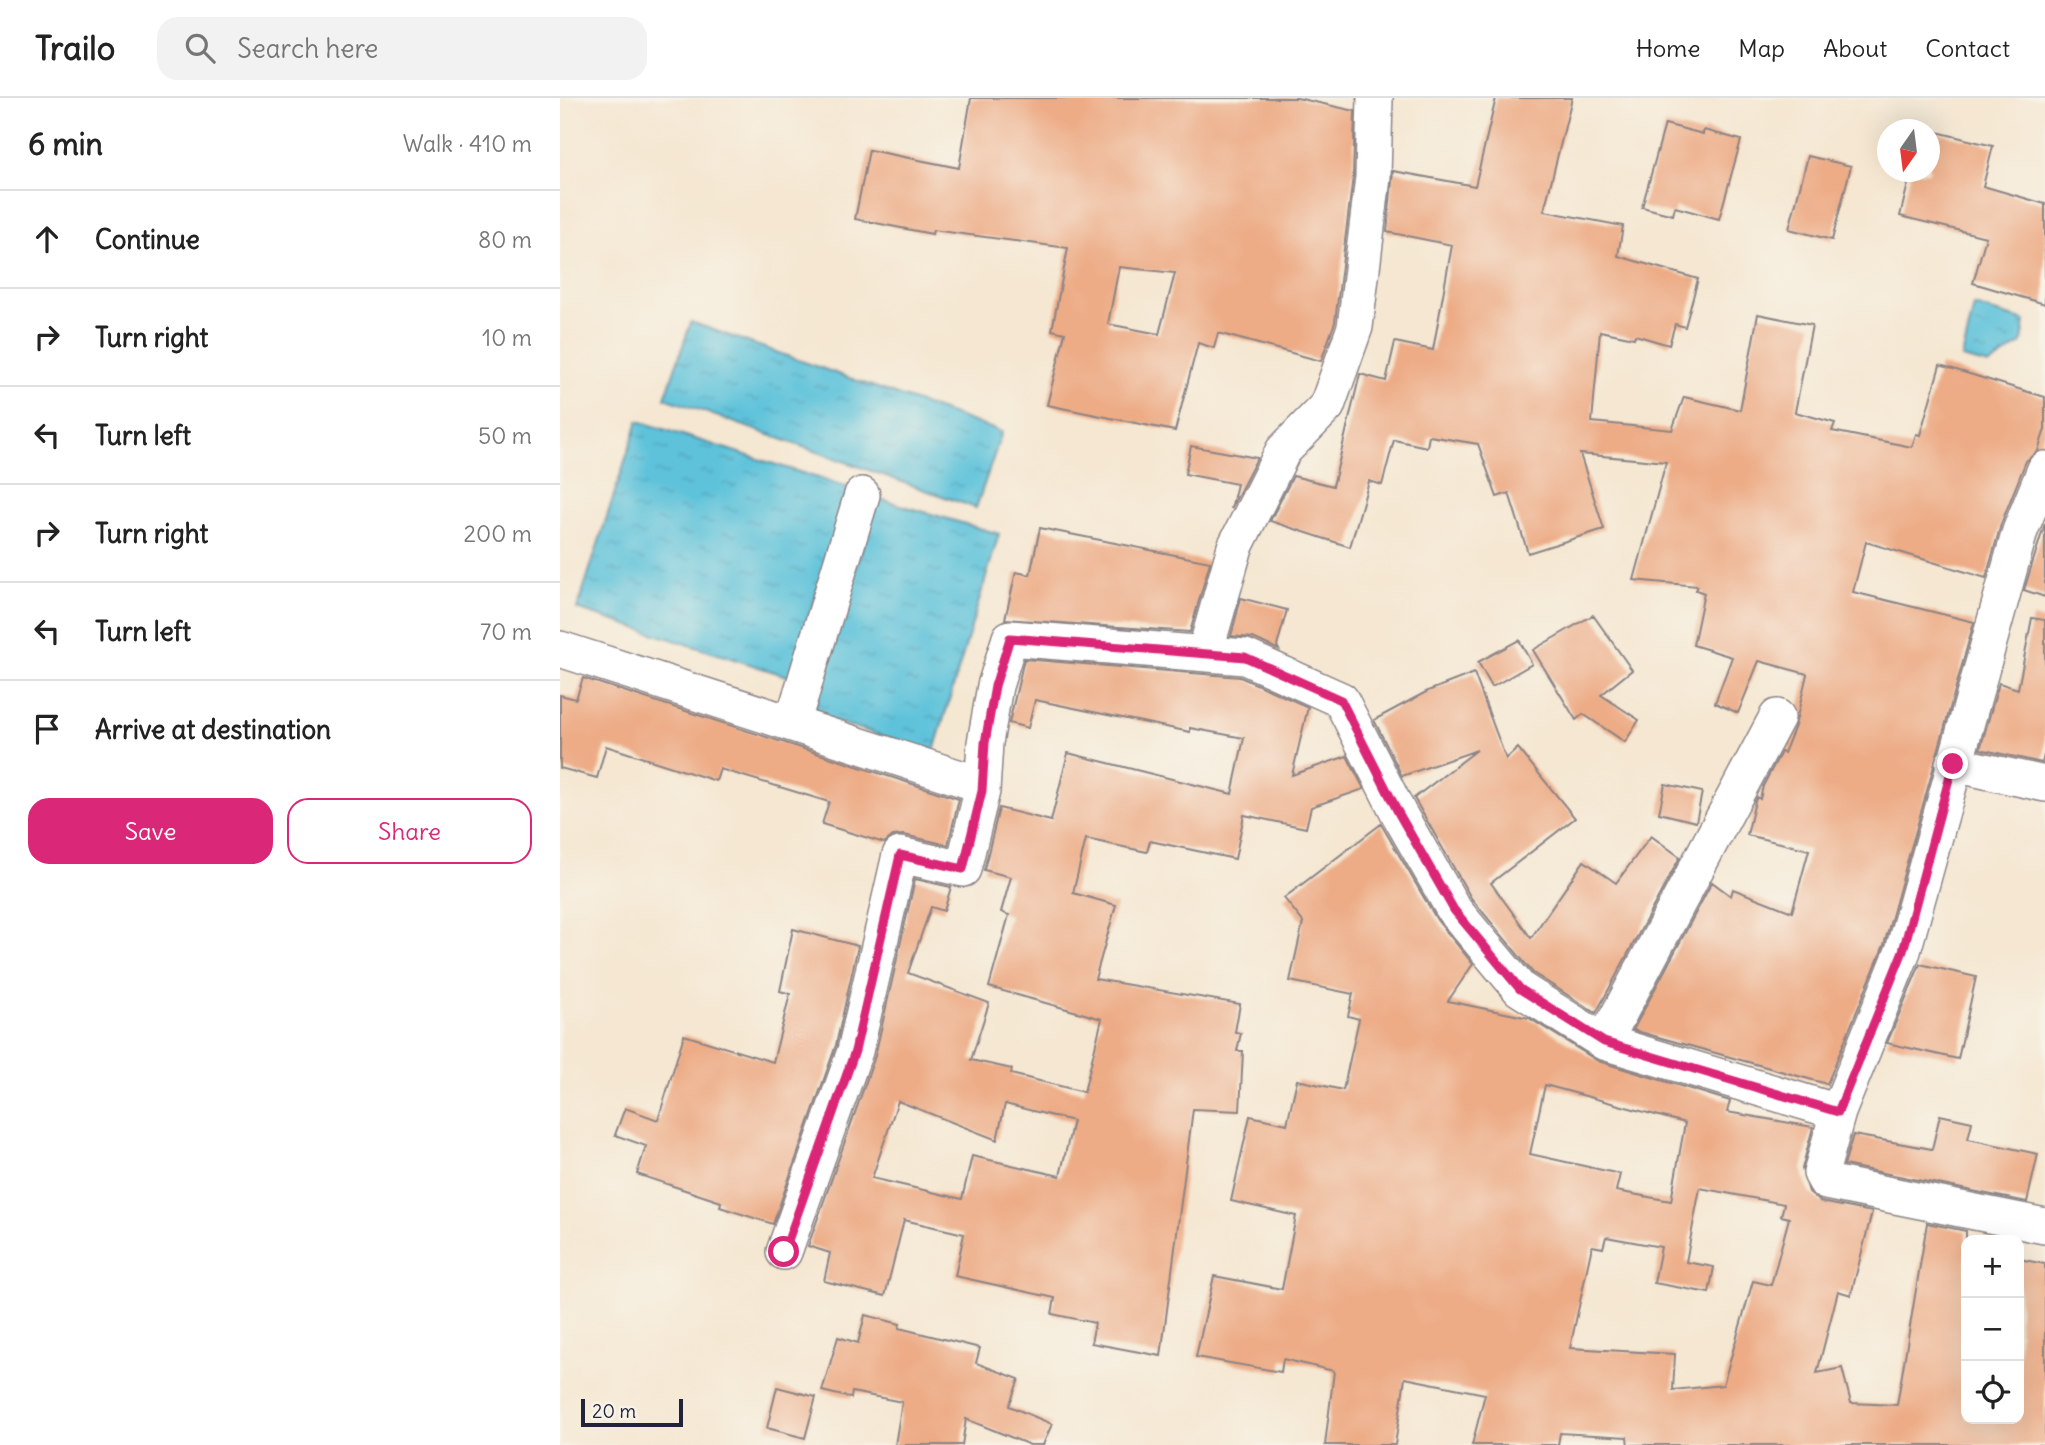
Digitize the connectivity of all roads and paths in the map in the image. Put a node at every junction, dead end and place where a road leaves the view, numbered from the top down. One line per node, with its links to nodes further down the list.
1 (1375, 98): 5 (street)
2 (2045, 469): 8 (street)
3 (862, 495): 7 (street)
4 (560, 649): 7 (street)
5 (1205, 653): 10 (street); 11 (street)
6 (1777, 717): 11 (street)
7 (792, 724): 10 (street)
8 (1953, 764): 9 (street); 12 (street)
9 (2045, 784)
10 (982, 785): 14 (street)
11 (1604, 1042): 12 (street)
12 (1838, 1112): 13 (street)
13 (2045, 1226)
14 (784, 1252)

